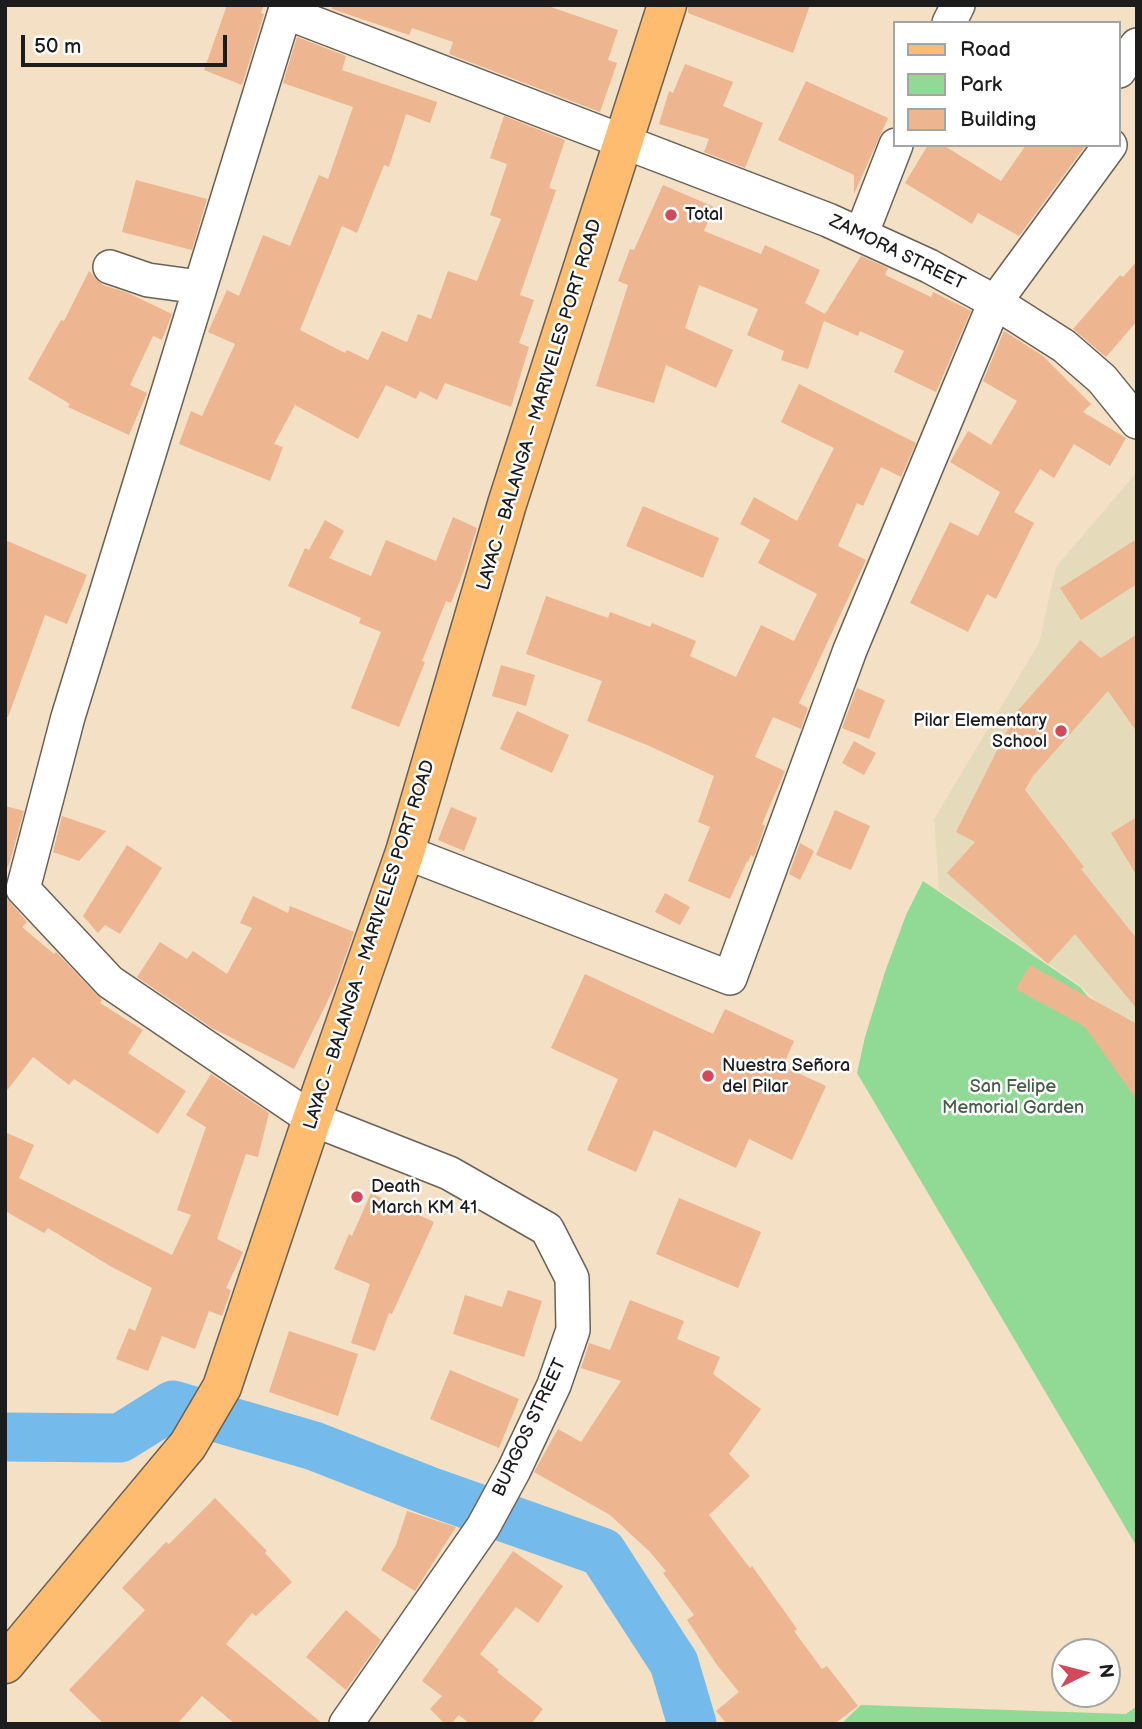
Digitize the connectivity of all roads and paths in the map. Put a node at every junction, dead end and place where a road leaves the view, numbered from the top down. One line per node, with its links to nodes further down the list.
1 (667, 5): 8 (main road, LAYAC – BALANGA – MARIVELES PORT ROAD)
2 (958, 5): 4 (street)
3 (286, 9): 8 (street, ZAMORA STREET); 14 (street)
4 (950, 21)
5 (1137, 45): 6 (street)
6 (1121, 68)
7 (1121, 139): 11 (street)
8 (624, 140): 12 (street, ZAMORA STREET); 17 (main road, LAYAC – BALANGA – MARIVELES PORT ROAD)
9 (896, 147): 12 (street)
10 (1109, 147): 15 (street)
11 (1137, 151)
12 (861, 235): 15 (street, ZAMORA STREET)
13 (110, 267): 14 (street)
14 (199, 287): 18 (street, BURGOS STREET)
15 (995, 302): 16 (street, ZAMORA STREET); 17 (street)
16 (1137, 422)
17 (405, 852): 18 (main road, LAYAC – BALANGA – MARIVELES PORT ROAD)
18 (312, 1119): 19 (main road, LAYAC – BALANGA – MARIVELES PORT ROAD); 20 (street, BURGOS STREET)
19 (5, 1664)
20 (346, 1724)

